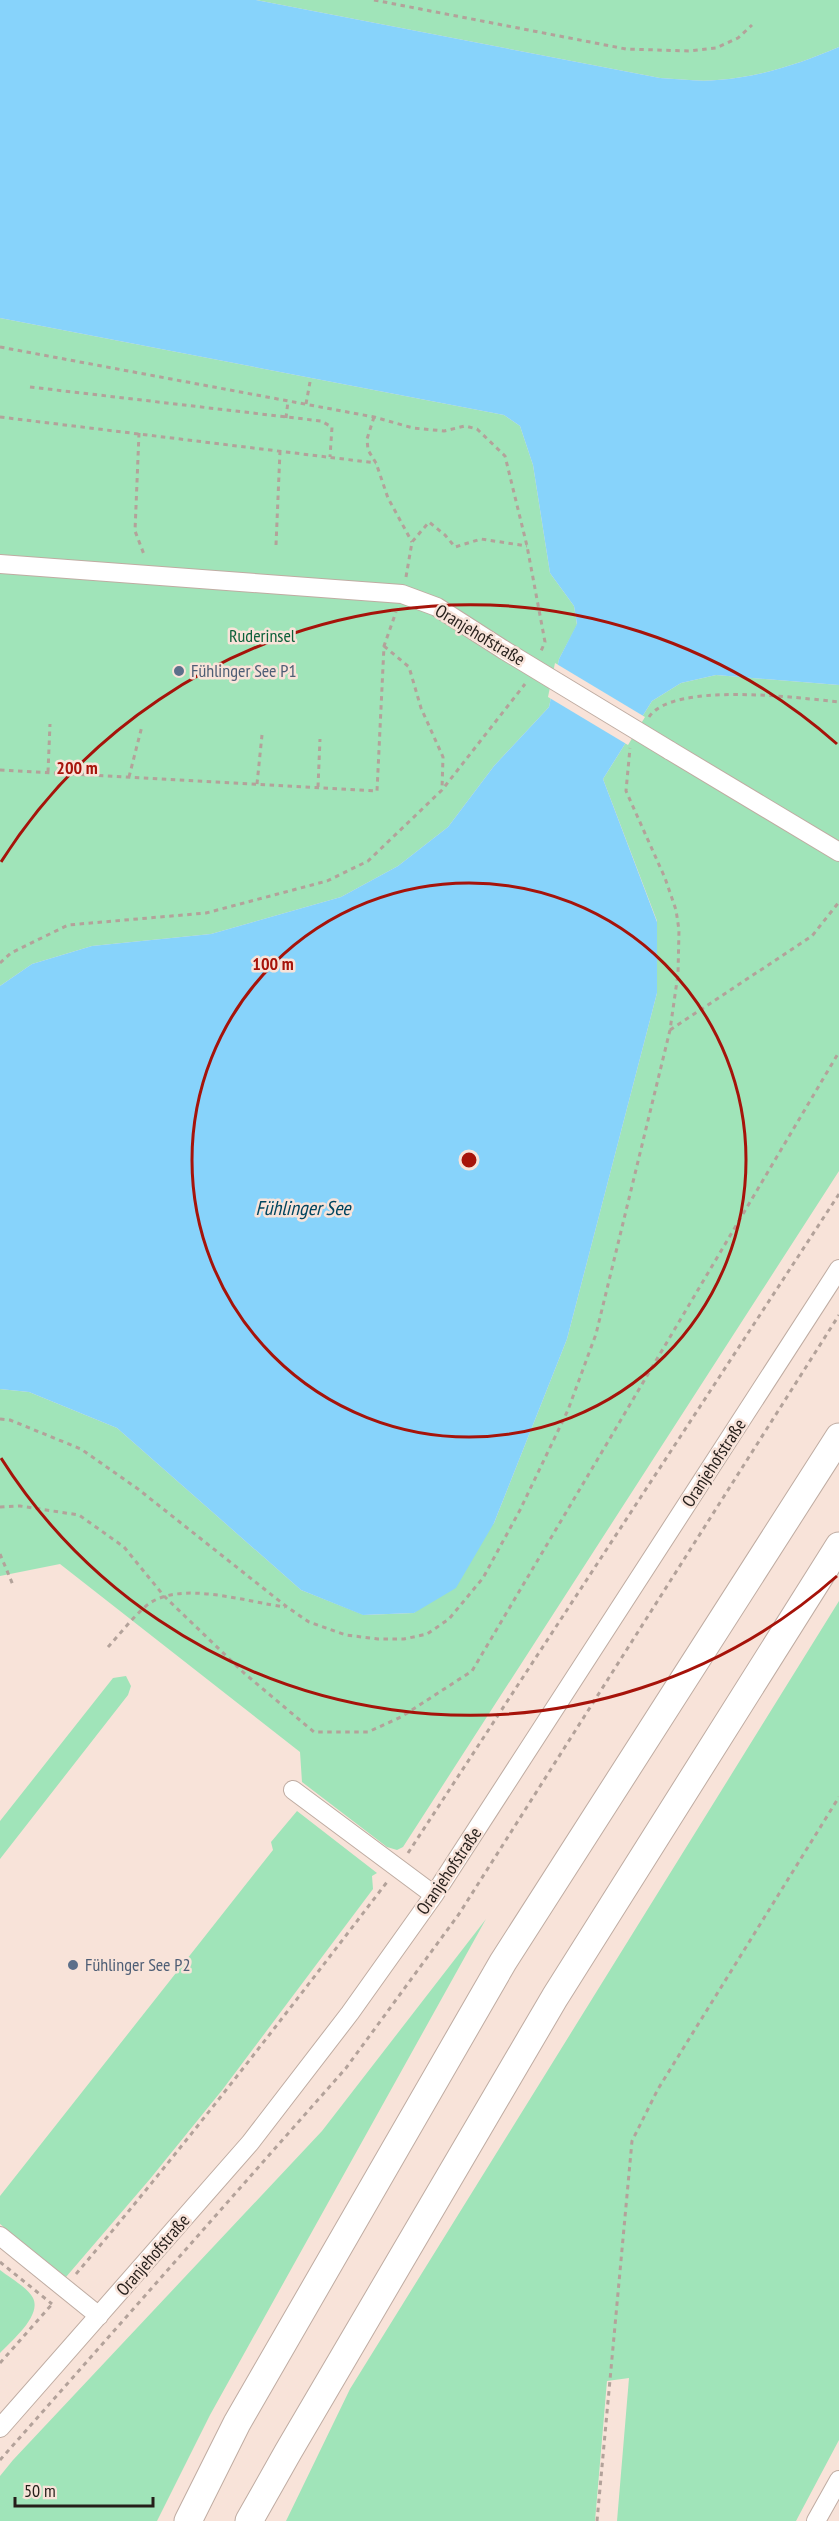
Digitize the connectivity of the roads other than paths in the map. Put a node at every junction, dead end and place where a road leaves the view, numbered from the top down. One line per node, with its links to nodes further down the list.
1 (0, 564): 2 (street, Oranjehofstraße, bridge)
2 (839, 852)
3 (839, 1269): 7 (street, Oranjehofstraße)
4 (839, 1437): 12 (highway)
5 (839, 1546): 13 (highway)
6 (293, 1790): 7 (street)
7 (434, 1895): 9 (street, Oranjehofstraße)
8 (0, 2236): 9 (street)
9 (99, 2316): 10 (street, Oranjehofstraße)
10 (0, 2428)
11 (839, 2480): 14 (street)
12 (188, 2521)
13 (249, 2521)
14 (816, 2521)

